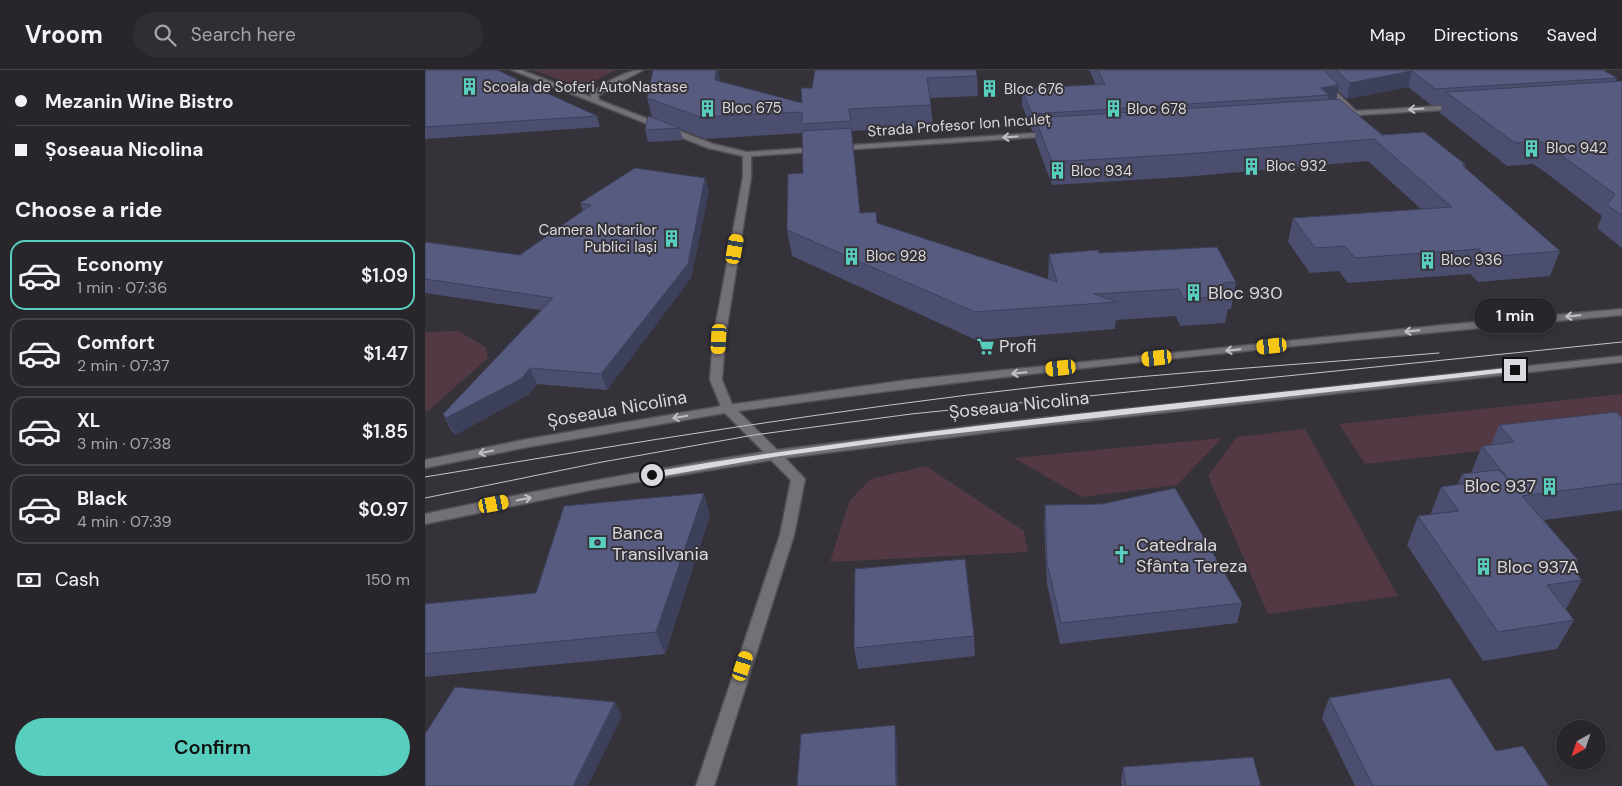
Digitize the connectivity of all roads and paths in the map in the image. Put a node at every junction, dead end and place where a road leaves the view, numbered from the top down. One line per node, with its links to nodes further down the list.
1 (515, 70): 4 (main road, Strada Profesor Ion Inculeț)
2 (640, 70): 4 (main road)
3 (1310, 70): 6 (main road)
4 (595, 100): 9 (main road, Strada Profesor Ion Inculeț)
5 (1468, 106): 6 (main road, one-way to 6)
6 (1355, 113): 7 (main road)
7 (1335, 115)
8 (1058, 133): 9 (main road, Strada Profesor Ion Inculeț, one-way to 9)
9 (747, 154): 12 (main road)
10 (1622, 312): 12 (main road, Șoseaua Nicolina, one-way to 12)
11 (1622, 359): 13 (main road, Șoseaua Nicolina)
12 (728, 409): 13 (main road); 14 (main road, Șoseaua Nicolina, one-way to 14)
13 (773, 454): 15 (main road, Șoseaua Nicolina, one-way to 13); 16 (main road)
14 (425, 464)
15 (425, 519)
16 (705, 786)

